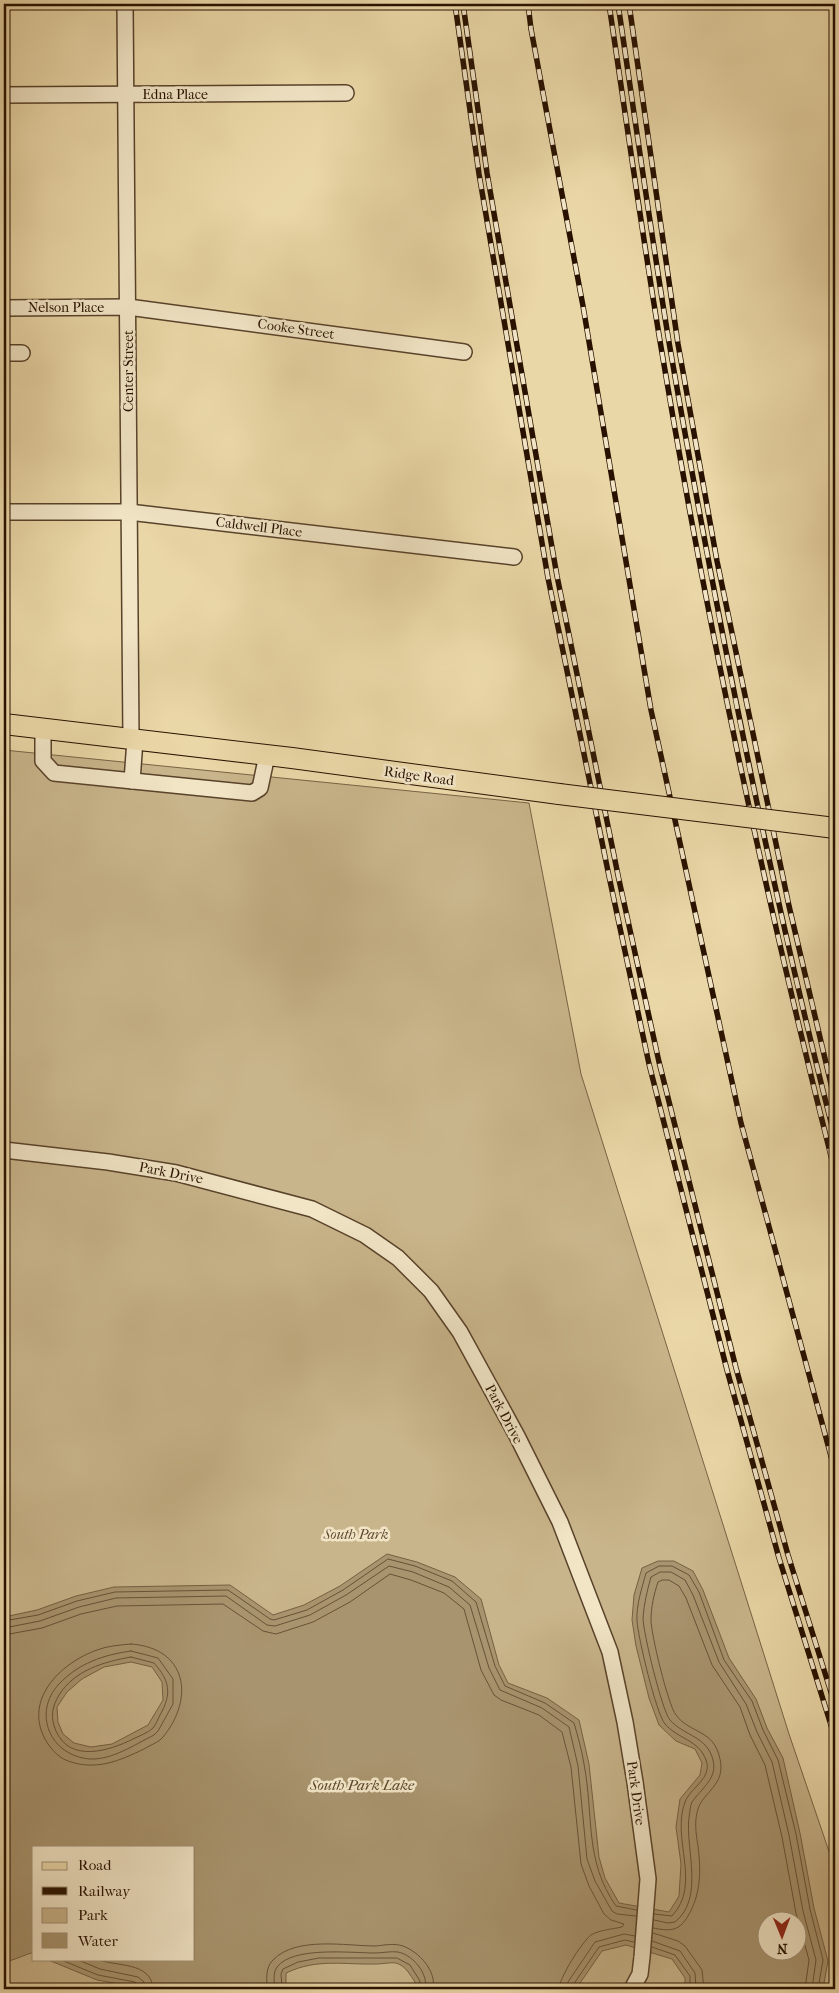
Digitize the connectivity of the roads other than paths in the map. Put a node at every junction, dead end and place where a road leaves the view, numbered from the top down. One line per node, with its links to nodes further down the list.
1 (125, 4): 4 (street, Center Street)
2 (346, 93): 4 (street, Edna Place)
3 (4, 95): 4 (street, Edna Place)
4 (126, 95): 5 (street, Center Street)
5 (128, 307): 6 (street, Nelson Place); 7 (street, Cooke Street); 11 (street, Center Street)
6 (4, 308)
7 (464, 352)
8 (4, 353): 9 (street)
9 (22, 353)
10 (4, 512): 11 (street, Caldwell Place)
11 (129, 512): 12 (street, Caldwell Place); 15 (street, Center Street)
12 (514, 556)
13 (4, 724): 14 (main road, Ridge Road)
14 (43, 728): 15 (main road, Ridge Road); 17 (street)
15 (133, 739): 16 (main road, Ridge Road); 17 (street, Center Street)
16 (266, 755): 17 (street); 18 (main road, Ridge Road, bridge)
17 (132, 781)
18 (835, 828)
19 (4, 1150): 20 (street, Park Drive)
20 (632, 1989)

